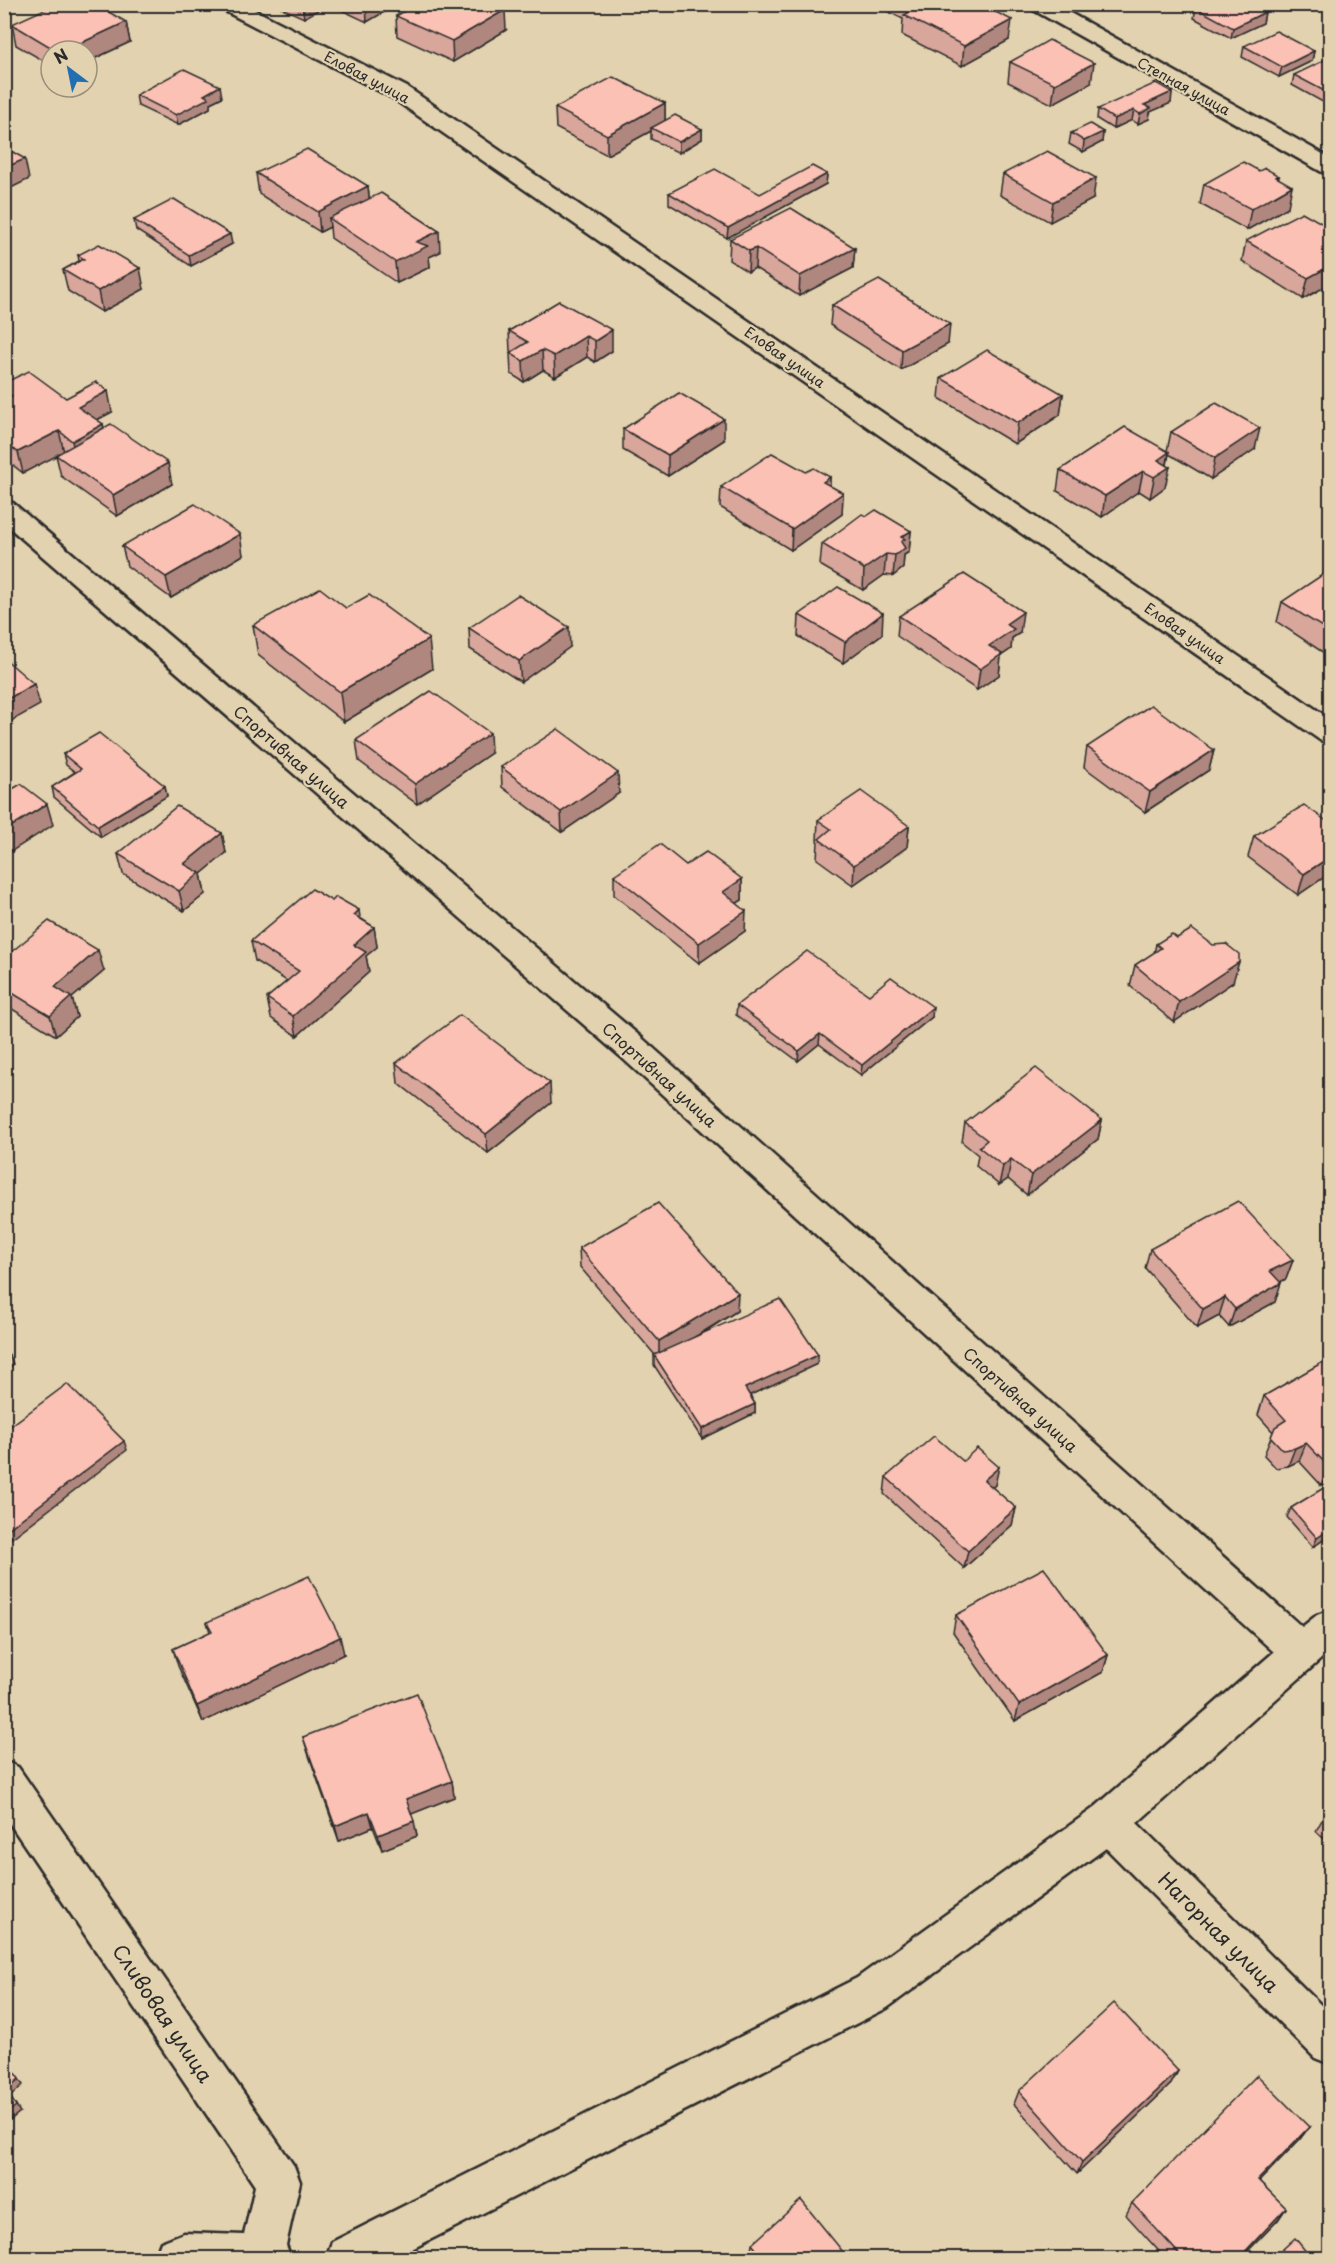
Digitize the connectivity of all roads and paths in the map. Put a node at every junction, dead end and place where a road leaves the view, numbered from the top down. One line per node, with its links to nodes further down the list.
1 (226, 4): 5 (street, Еловая улица)
2 (1037, 4): 3 (street, Степная улица)
3 (1330, 167)
4 (4, 509): 6 (street, Спортивная улица)
5 (1330, 733)
6 (1317, 1640): 8 (street)
7 (4, 1780): 10 (street, Сливовая улица)
8 (1108, 1822): 9 (street, Нагорная улица); 13 (street)
9 (1330, 2043)
10 (261, 2258): 11 (street); 12 (street)
11 (177, 2259)
12 (269, 2259)
13 (348, 2259)

